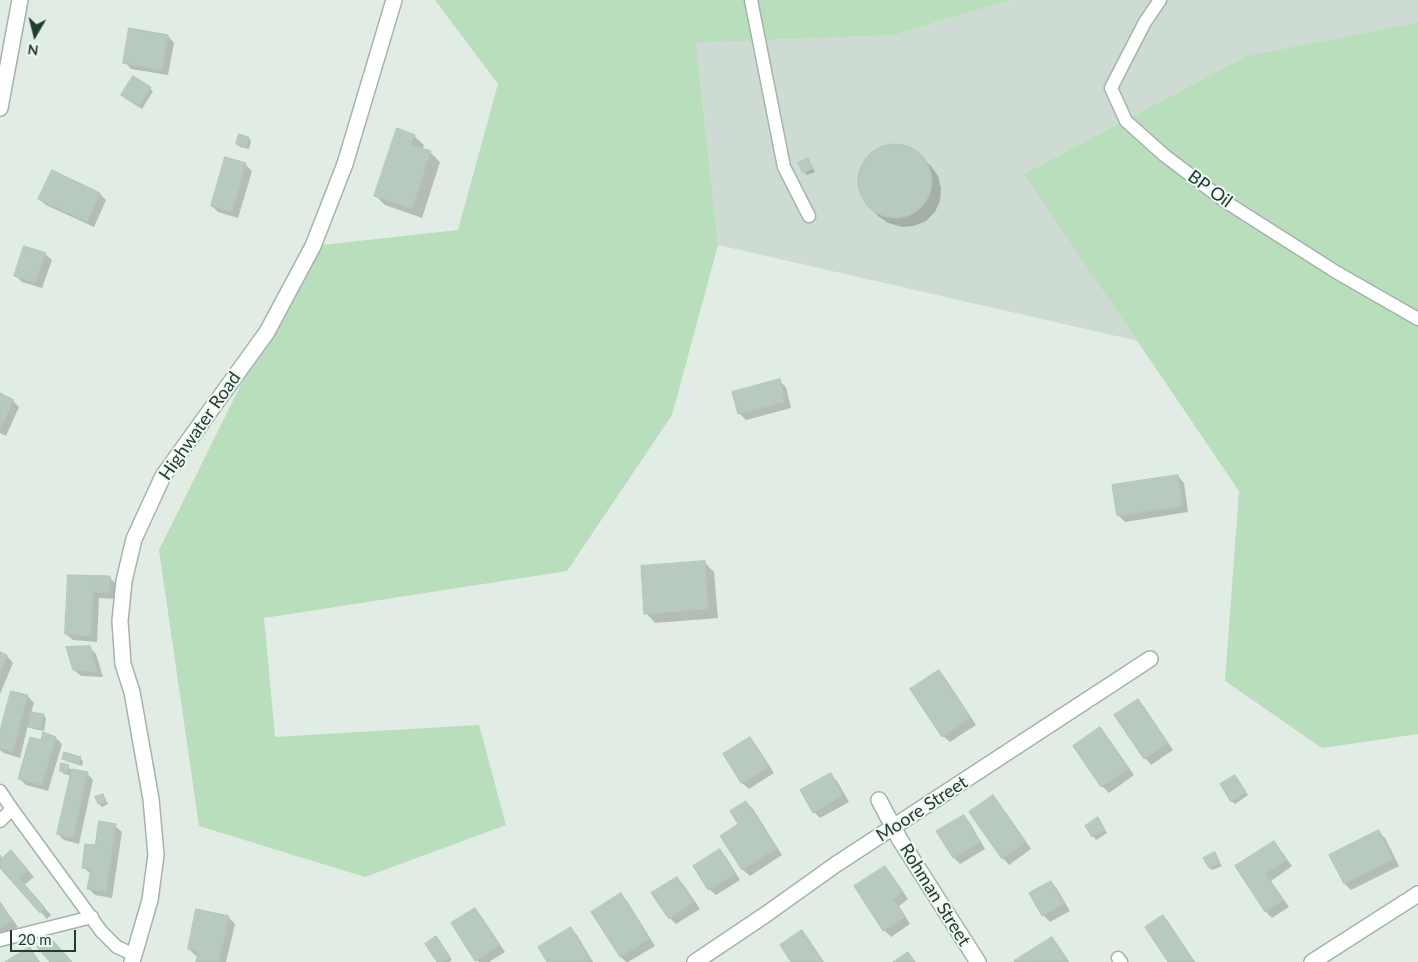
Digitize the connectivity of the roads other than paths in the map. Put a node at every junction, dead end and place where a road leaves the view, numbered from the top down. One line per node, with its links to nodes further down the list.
1 (20, 0): 5 (street)
2 (394, 0): 17 (street, Highwater Road)
3 (751, 0): 6 (lane)
4 (1160, 0): 7 (lane, BP Oil)
5 (0, 108)
6 (809, 216)
7 (1418, 319)
8 (1150, 658): 13 (street, Moore Street)
9 (0, 791): 11 (lane)
10 (879, 800): 13 (street, Rohman Street)
11 (12, 810): 12 (lane); 15 (lane)
12 (0, 820)
13 (894, 828): 18 (street, Moore Street); 19 (street, Rohman Street)
14 (1418, 894): 20 (street)
15 (92, 917): 16 (lane); 17 (lane)
16 (0, 940)
17 (133, 958)
18 (695, 962)
19 (978, 962)
20 (1312, 962)

